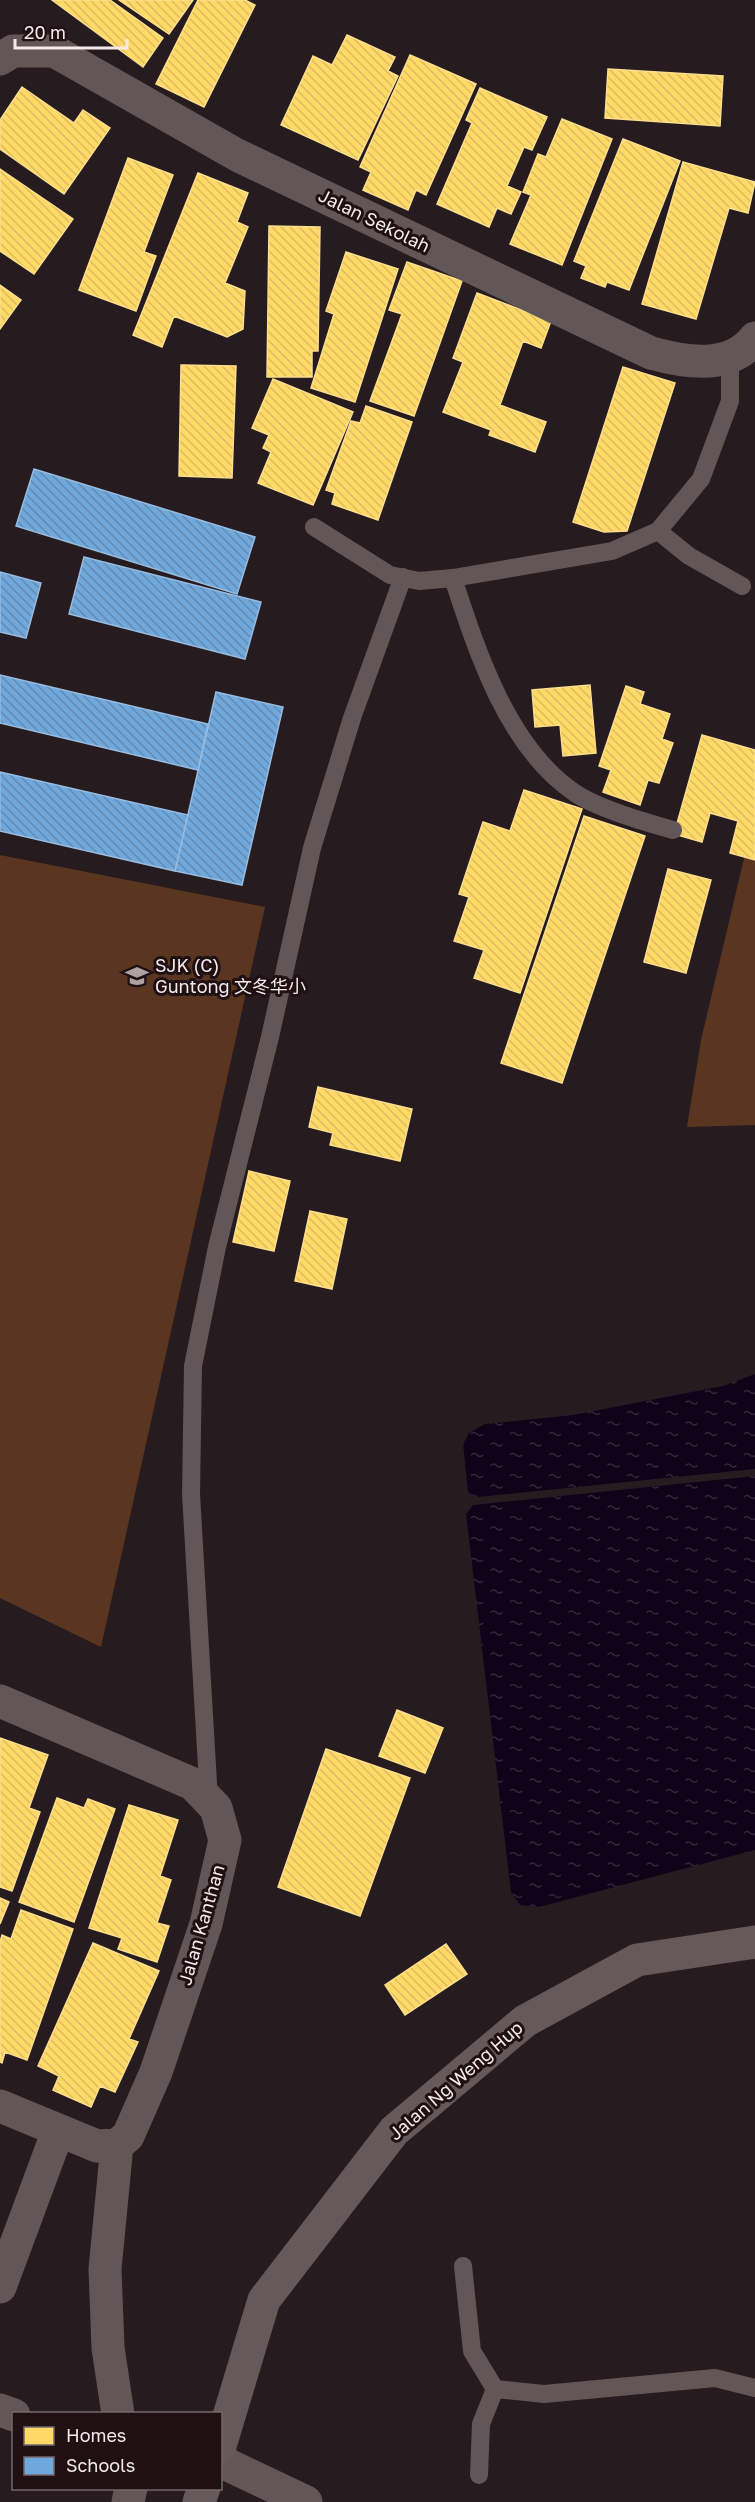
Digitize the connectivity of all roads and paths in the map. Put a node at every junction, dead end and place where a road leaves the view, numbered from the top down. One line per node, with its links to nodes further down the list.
1 (0, 58): 2 (street, Jalan Sekolah)
2 (742, 347): 4 (lane)
3 (314, 527): 5 (lane)
4 (658, 531): 6 (lane); 7 (lane)
5 (403, 577): 6 (lane); 10 (lane)
6 (453, 578): 8 (lane)
7 (742, 586)
8 (673, 830)
9 (0, 1701): 10 (street, Jalan Kanthan)
10 (209, 1801): 14 (street, Jalan Kanthan)
11 (755, 1942): 20 (main road, Jalan Ng Weng Hup)
12 (0, 2106): 13 (street)
13 (58, 2131): 14 (street); 16 (street)
14 (117, 2145): 19 (street)
15 (463, 2266): 18 (lane)
16 (0, 2287)
17 (755, 2388): 18 (lane)
18 (495, 2389): 22 (lane)
19 (118, 2412)
20 (222, 2439)
21 (222, 2462): 23 (street)
22 (479, 2475)
23 (306, 2502)

